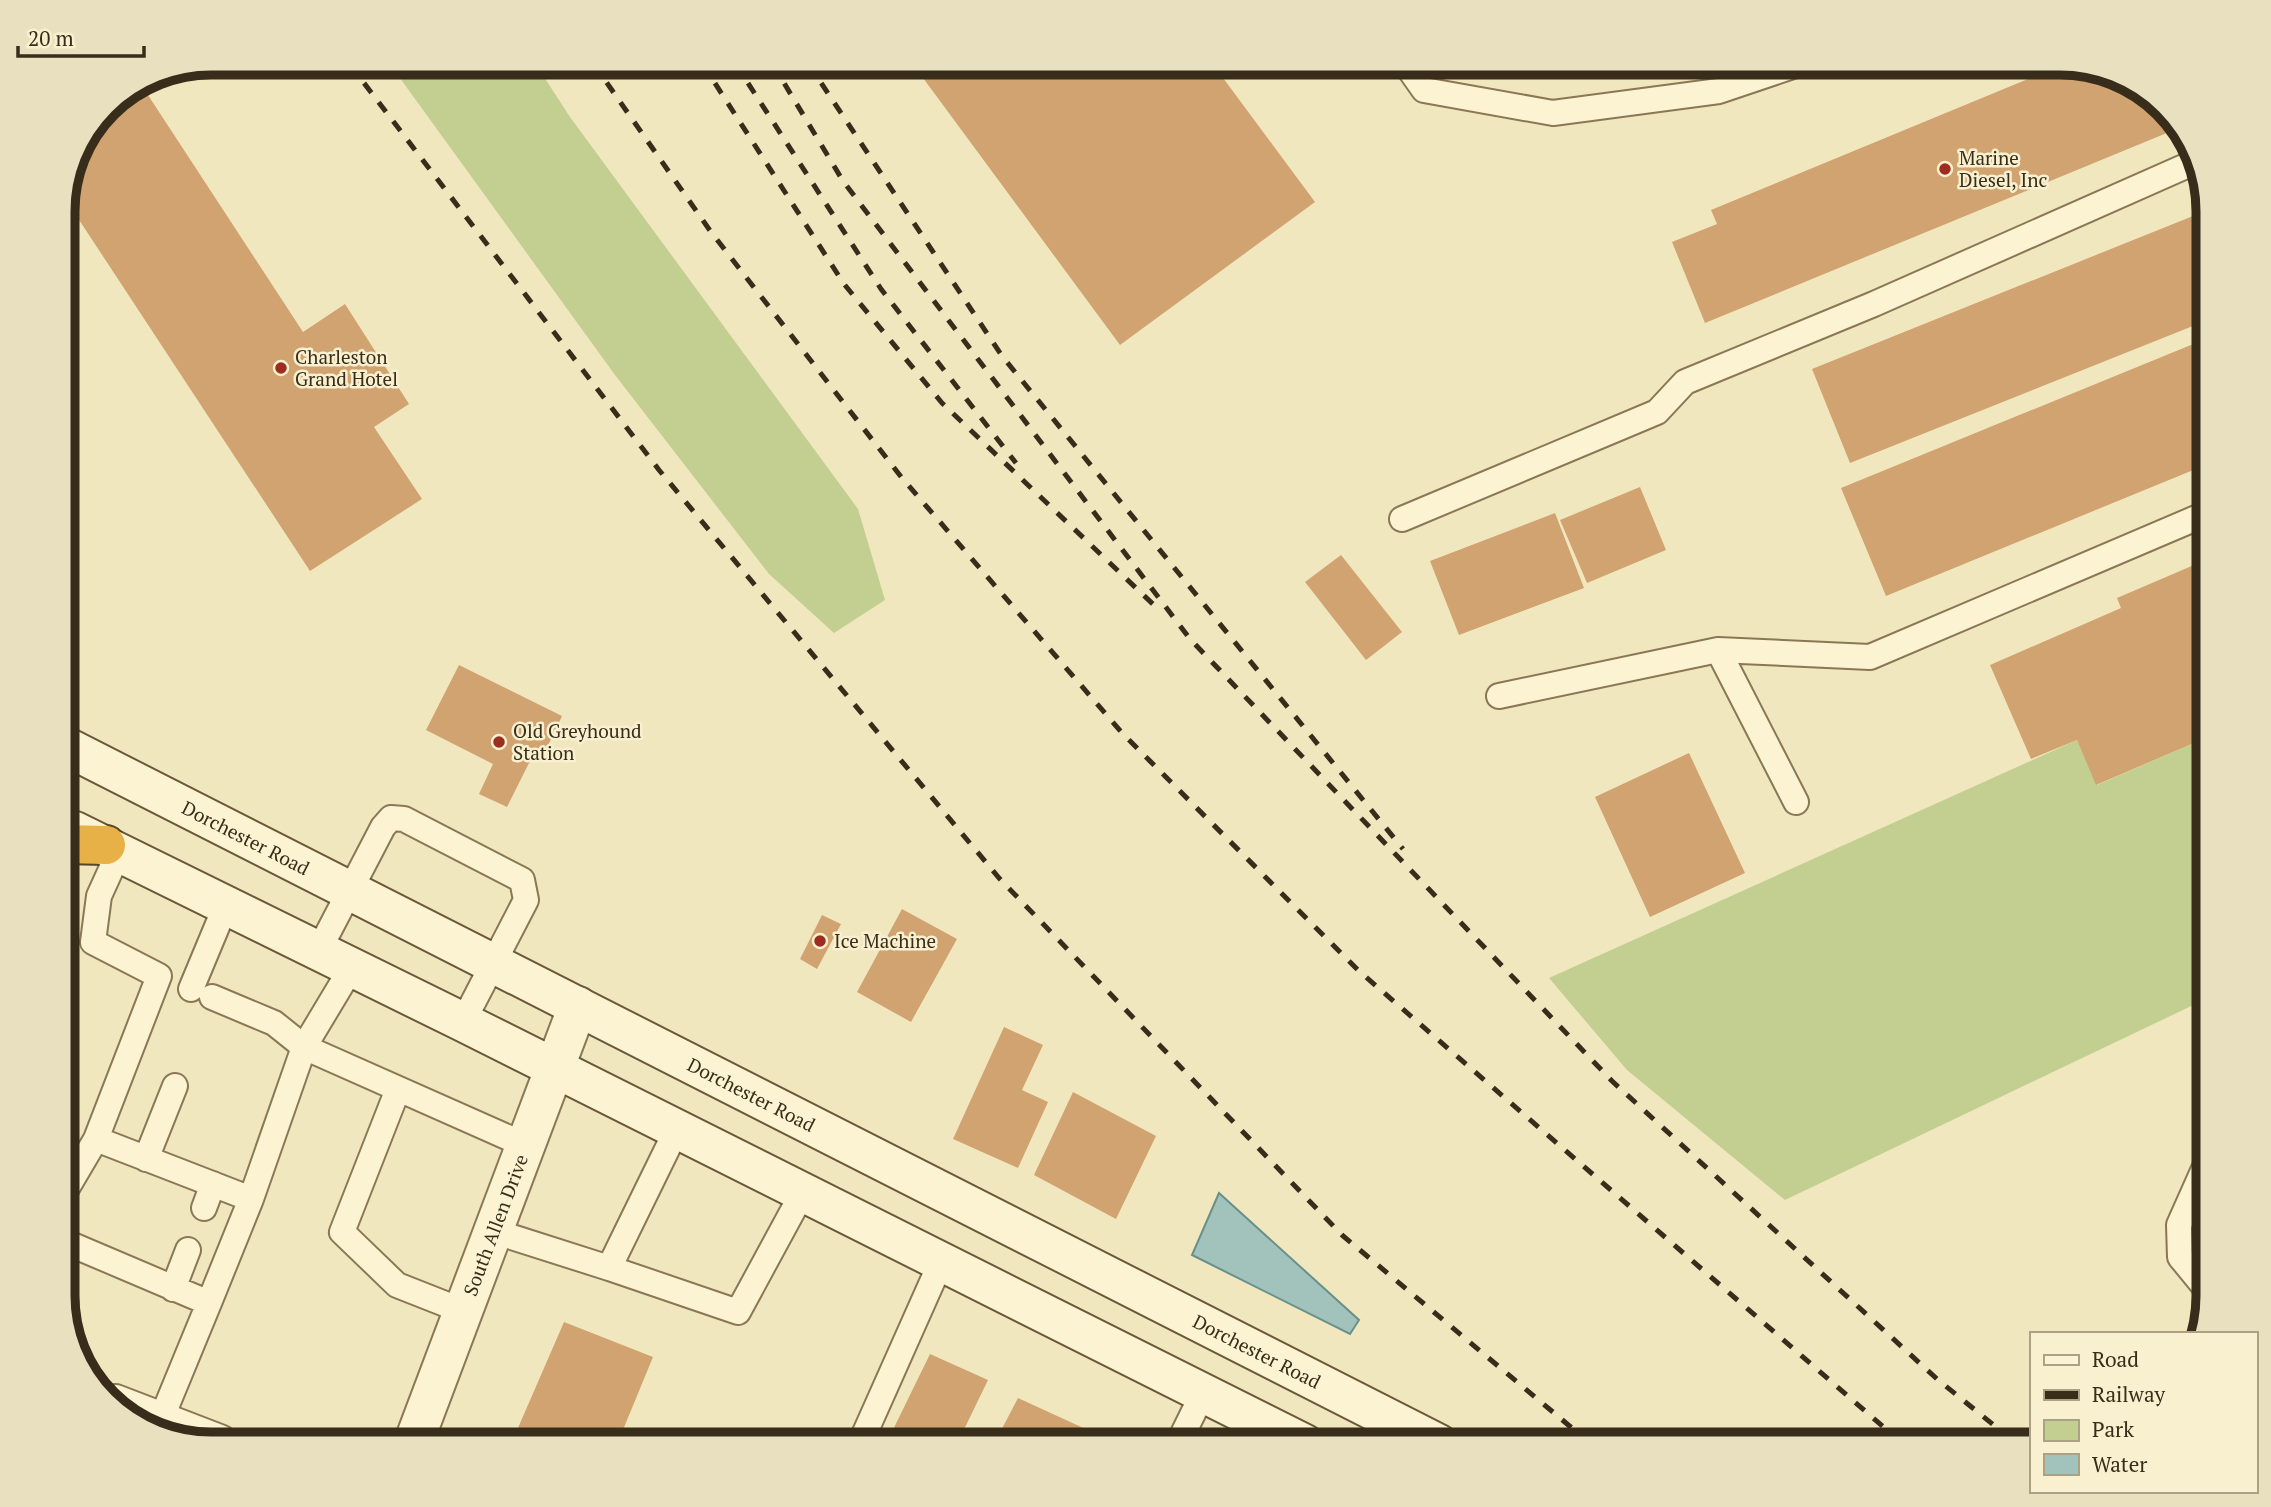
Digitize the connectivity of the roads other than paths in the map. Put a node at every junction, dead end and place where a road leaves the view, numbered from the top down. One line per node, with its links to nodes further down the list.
1 (1414, 75): 2 (lane)
2 (1766, 75)
3 (2187, 165): 5 (lane)
4 (2196, 518): 6 (lane)
5 (1402, 519)
6 (1718, 650): 7 (lane); 9 (lane)
7 (1499, 696)
8 (76, 752): 13 (main road, Dorchester Road)
9 (1796, 802)
10 (76, 831): 12 (main road)
11 (76, 845): 12 (highway)
12 (113, 848): 14 (main road); 17 (lane)
13 (350, 891): 15 (lane); 16 (main road, Dorchester Road); 16 (lane)
14 (226, 905): 15 (main road); 18 (lane)
15 (335, 958): 20 (main road); 21 (lane)
16 (494, 964): 19 (main road, Dorchester Road); 20 (lane)
17 (159, 976): 18 (lane); 26 (lane)
18 (202, 1001): 21 (lane)
19 (578, 1006): 22 (main road, South Allen Drive); 50 (main road, Dorchester Road)
20 (463, 1022): 22 (main road)
21 (304, 1047): 24 (lane); 33 (lane)
22 (554, 1069): 25 (main road); 27 (main road, South Allen Drive)
23 (175, 1086): 28 (lane)
24 (398, 1089): 27 (lane); 43 (lane)
25 (677, 1129): 32 (main road); 39 (lane)
26 (96, 1139): 28 (lane); 29 (lane)
27 (525, 1145): 35 (main road, South Allen Drive)
28 (146, 1159): 30 (lane)
29 (76, 1173)
30 (213, 1184): 33 (lane); 34 (lane)
31 (2196, 1187): 40 (lane)
32 (803, 1192): 38 (main road); 39 (lane)
33 (251, 1199): 42 (lane)
34 (204, 1208)
35 (493, 1231): 39 (lane); 43 (main road, South Allen Drive)
36 (76, 1247): 41 (lane)
37 (188, 1250): 41 (lane)
38 (941, 1262): 44 (main road); 47 (lane)
39 (609, 1268)
40 (2196, 1277)
41 (173, 1289): 42 (lane)
42 (209, 1303): 45 (lane)
43 (463, 1311): 46 (main road, South Allen Drive)
44 (1203, 1393): 48 (lane); 49 (main road)
45 (160, 1422)
46 (418, 1432)
47 (865, 1432)
48 (1184, 1432)
49 (1281, 1432)
50 (1415, 1432)

